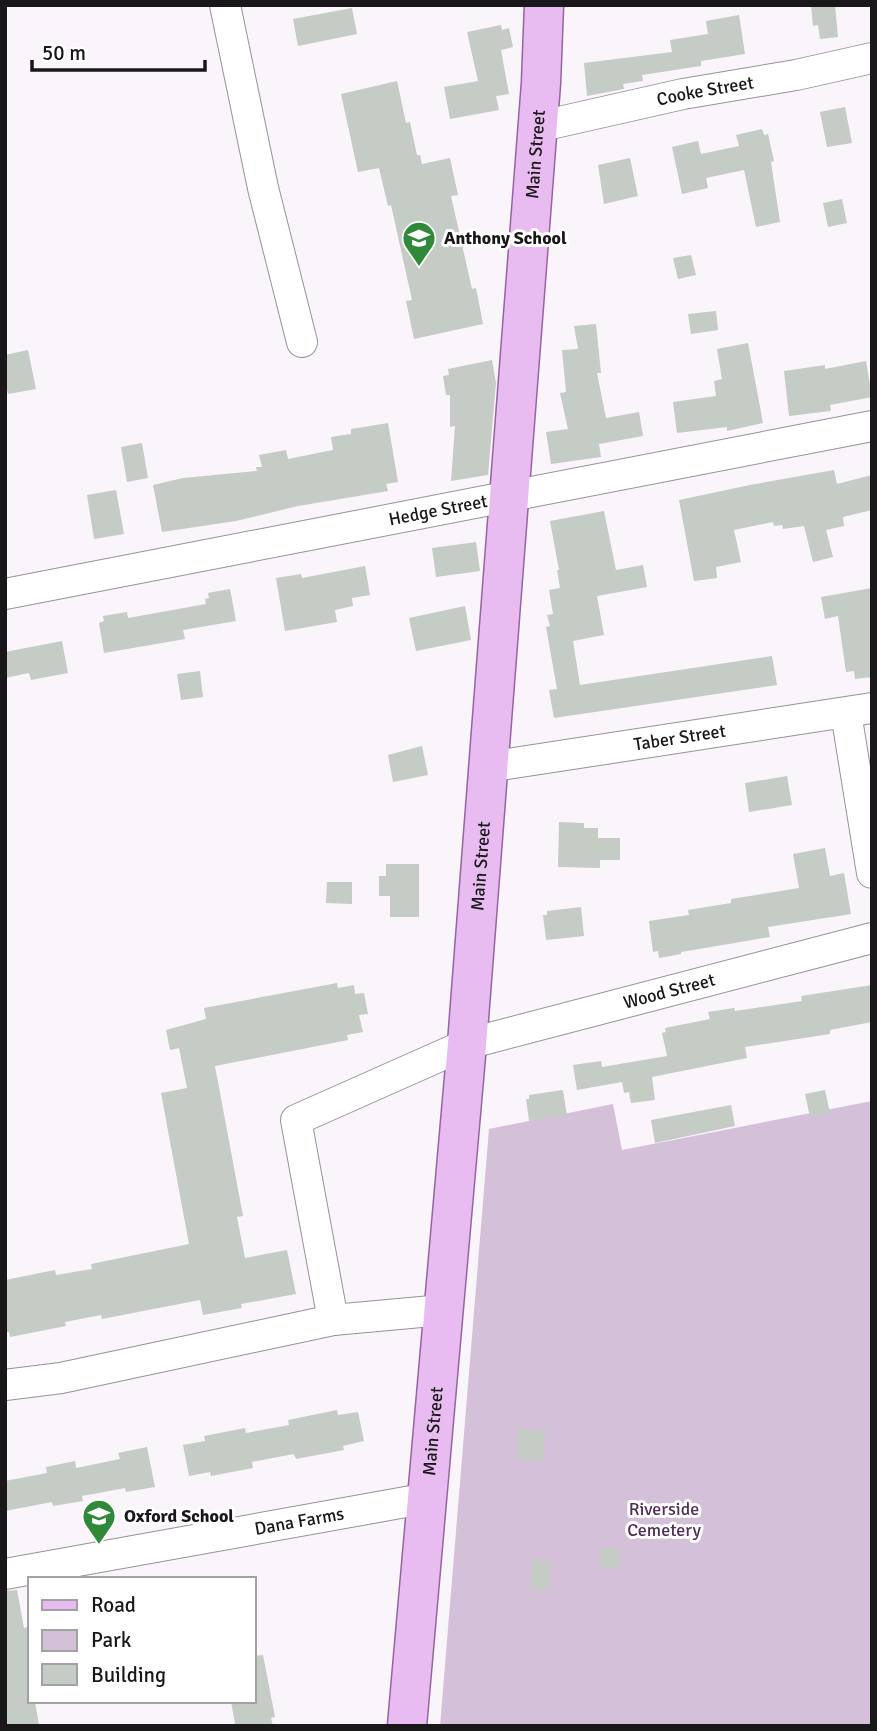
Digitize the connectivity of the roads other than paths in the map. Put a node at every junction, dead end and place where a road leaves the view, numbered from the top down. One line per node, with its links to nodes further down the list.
1 (225, 5): 5 (street)
2 (544, 5): 4 (main road, Main Street)
3 (872, 58): 4 (street, Cooke Street)
4 (537, 127): 7 (main road, Main Street)
5 (302, 342)
6 (872, 426): 7 (street, Hedge Street)
7 (508, 498): 8 (street, Hedge Street); 10 (main road, Main Street)
8 (5, 594)
9 (859, 710): 10 (street, Taber Street); 11 (street)
10 (488, 767): 13 (main road, Main Street)
11 (872, 873)
12 (872, 938): 13 (street, Wood Street)
13 (467, 1044): 14 (main road, Main Street); 15 (street, Wood Street)
14 (443, 1310): 15 (street); 17 (main road, Main Street)
15 (333, 1320): 16 (street)
16 (5, 1385)
17 (428, 1498): 18 (street, Dana Farms); 19 (main road, Main Street)
18 (5, 1574)
19 (407, 1726)

